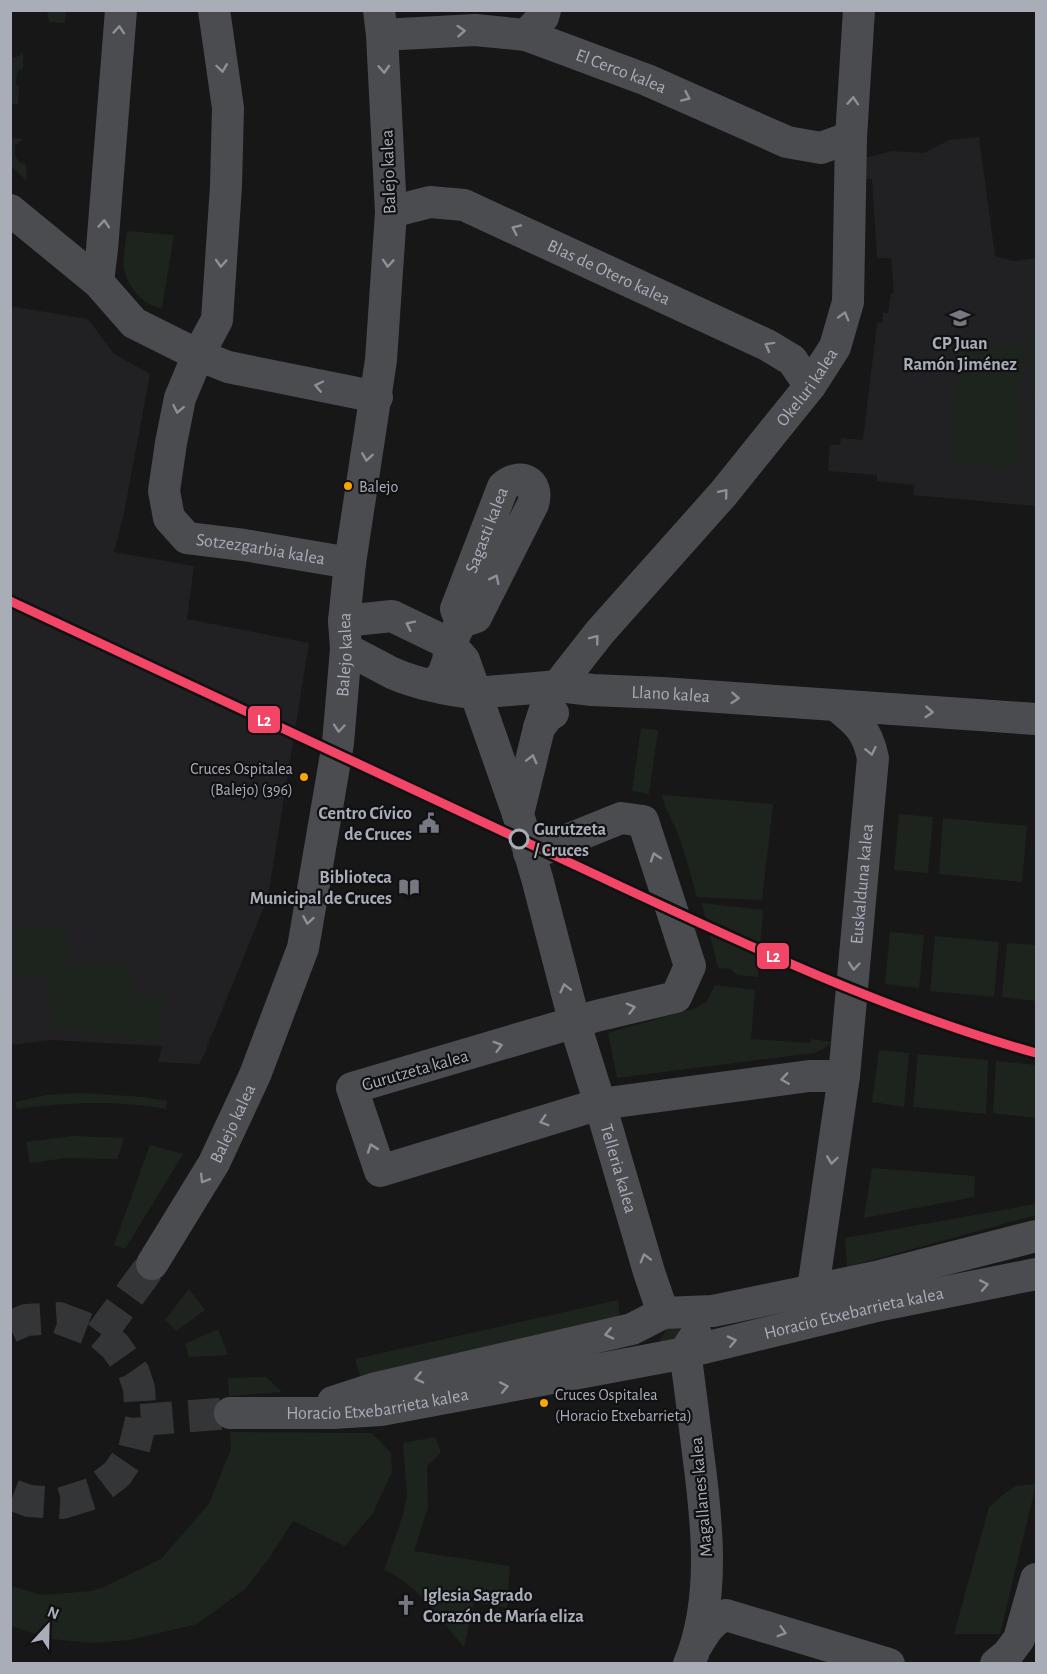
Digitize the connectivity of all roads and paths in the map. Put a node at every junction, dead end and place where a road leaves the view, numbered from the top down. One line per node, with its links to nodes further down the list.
1 (121, 10): 10 (street, one-way to 1)
2 (214, 10): 11 (street, Sotzezgarbia kalea, one-way to 11)
3 (545, 10): 6 (street)
4 (859, 10): 7 (street, Okeluri kalea, one-way to 4)
5 (381, 23): 6 (street, El Cerco kalea, one-way to 6); 9 (street, Balejo kalea, one-way to 9)
6 (526, 35): 7 (street, El Cerco kalea, one-way to 7)
7 (851, 137): 12 (street, Okeluri kalea, one-way to 7)
8 (10, 210): 10 (street)
9 (391, 212): 12 (street, Blas de Otero kalea, one-way to 9); 13 (street, Balejo kalea, one-way to 13)
10 (98, 282): 11 (street)
11 (198, 355): 13 (street, one-way to 11); 14 (street, Sotzezgarbia kalea, one-way to 14)
12 (810, 386): 18 (street, Okeluri kalea, one-way to 12)
13 (377, 397): 14 (street, Balejo kalea, one-way to 14)
14 (350, 563): 16 (street, Balejo kalea)
15 (456, 633): 16 (street, one-way to 16); 17 (street, one-way to 15); 20 (street, one-way to 15)
16 (345, 635): 17 (street, Llano kalea); 30 (street, Balejo kalea, one-way to 30)
17 (432, 685): 20 (street, Llano kalea)
18 (559, 686): 19 (street, Llano kalea); 20 (street, Llano kalea); 23 (street, Okeluri kalea)
19 (592, 690): 21 (street, Llano kalea, one-way to 21); 23 (street)
20 (474, 693): 24 (street, Telleria kalea)
21 (837, 706): 22 (street, Llano kalea, one-way to 22); 27 (street, Euskalduna kalea, one-way to 27)
22 (1036, 719)
23 (539, 728): 24 (street, Telleria kalea, one-way to 23)
24 (518, 814): 25 (street, Telleria kalea)
25 (529, 853): 26 (street, Telleria kalea, one-way to 25); 26 (street, one-way to 25)
26 (575, 1024): 28 (street, Telleria kalea); 28 (street, Gurutzeta kalea, one-way to 26)
27 (844, 1076): 28 (street, one-way to 28); 32 (street, Euskalduna kalea, one-way to 32)
28 (600, 1104): 34 (street, Telleria kalea, one-way to 28)
29 (1036, 1236): 32 (street, Horacio Etxebarrieta kalea)
30 (152, 1264)
31 (1036, 1274): 35 (street, Horacio Etxebarrieta kalea, one-way to 31)
32 (813, 1289): 33 (street, Horacio Etxebarrieta kalea)
33 (725, 1308): 34 (street, Horacio Etxebarrieta kalea); 35 (street)
34 (663, 1313): 36 (street); 37 (street, Horacio Etxebarrieta kalea, one-way to 37)
35 (686, 1352): 36 (street, Horacio Etxebarrieta kalea); 40 (street, Magallanes kalea)
36 (634, 1363): 37 (street, Horacio Etxebarrieta kalea, one-way to 36)
37 (300, 1412): 38 (street)
38 (230, 1413)
39 (1036, 1579): 44 (street)
40 (706, 1582): 41 (street); 42 (street, Magallanes kalea)
41 (726, 1615): 42 (street); 43 (street, one-way to 43)
42 (693, 1654)
43 (889, 1664)
44 (996, 1664)

